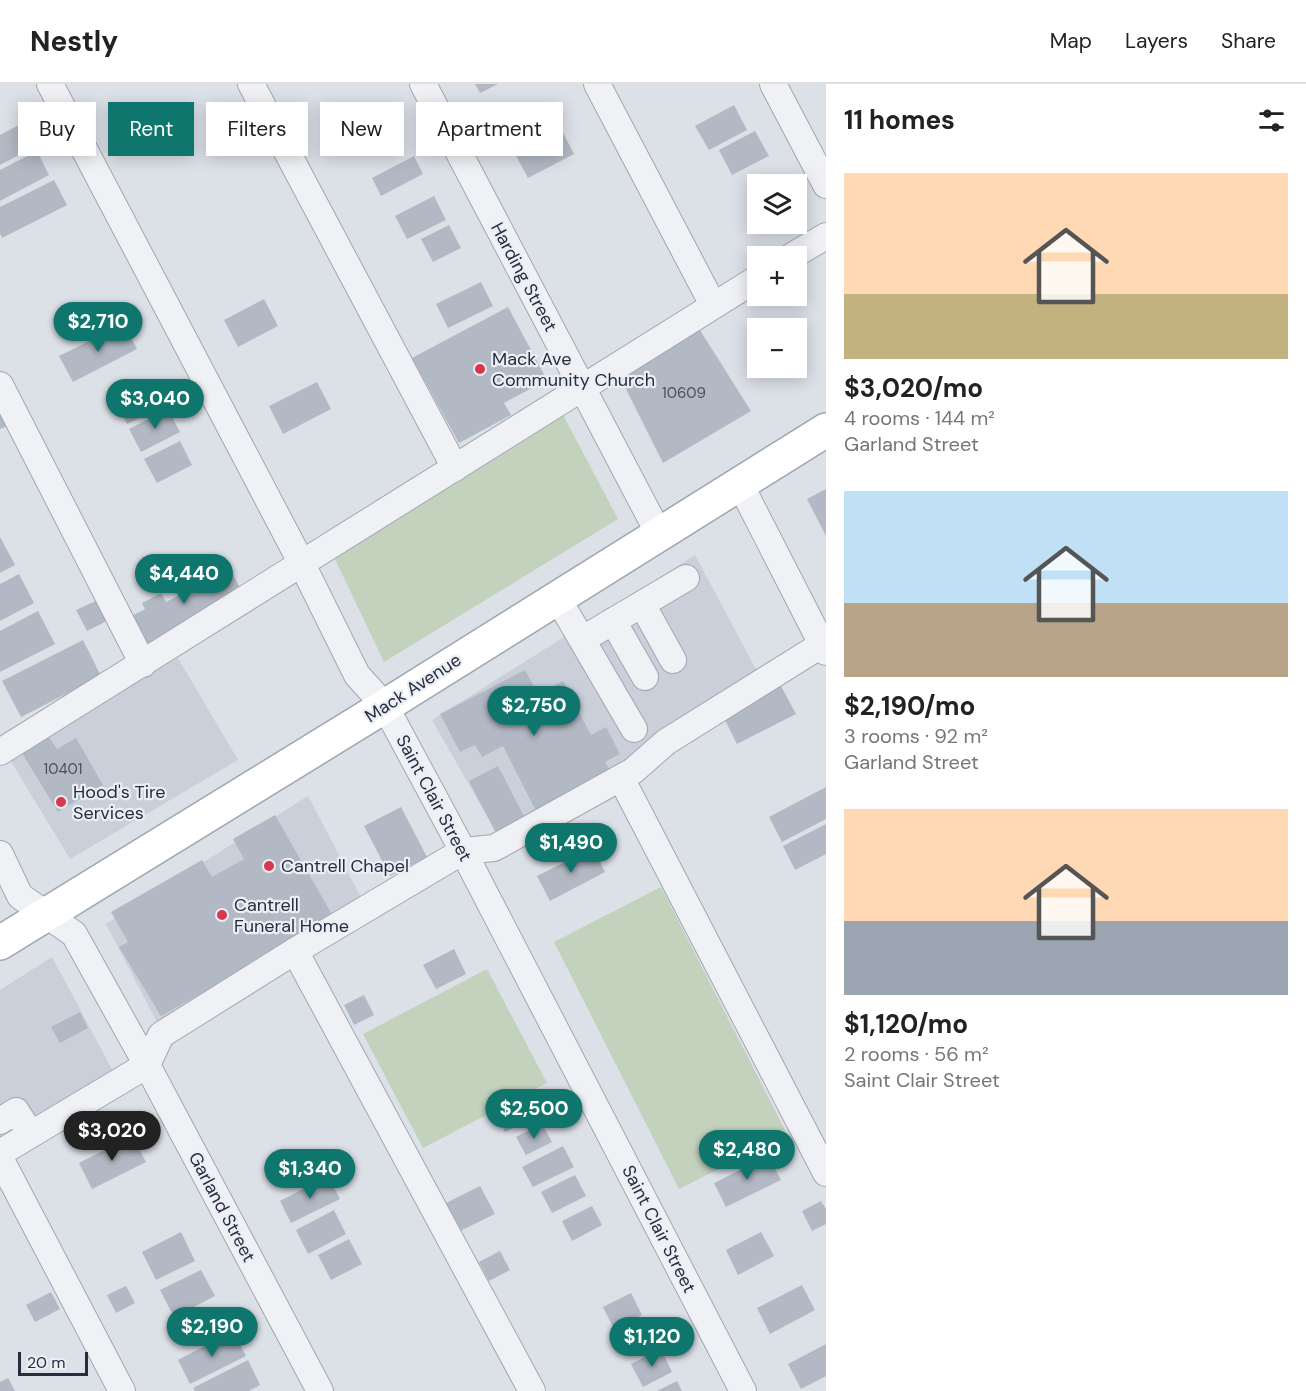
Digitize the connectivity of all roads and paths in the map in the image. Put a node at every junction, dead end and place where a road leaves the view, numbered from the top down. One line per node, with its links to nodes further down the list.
1 (50, 84): 17 (street, Saint Clair Street)
2 (251, 84): 14 (street)
3 (423, 84): 12 (street, Harding Street)
4 (597, 84): 10 (street)
5 (773, 84): 6 (street)
6 (826, 185)
7 (826, 236): 8 (street)
8 (807, 247)
9 (747, 285): 10 (street)
10 (713, 305): 12 (street)
11 (0, 385): 25 (street)
12 (582, 387): 14 (street); 16 (street, Harding Street)
13 (826, 430): 15 (main road, Mack Avenue)
14 (454, 468): 17 (street)
15 (740, 484): 16 (main road, Mack Avenue); 23 (street)
16 (659, 534): 19 (main road, Mack Avenue)
17 (303, 564): 25 (street); 27 (street, Saint Clair Street)
18 (686, 578): 20 (street)
19 (557, 597): 22 (street); 27 (main road, Mack Avenue)
20 (642, 604): 21 (street); 24 (street)
21 (613, 621): 22 (street); 26 (street)
22 (583, 639): 28 (street)
23 (825, 646): 30 (street)
24 (673, 660)
25 (143, 664): 29 (street)
26 (645, 677)
27 (385, 706): 31 (street, Saint Clair Street); 33 (main road, Mack Avenue)
28 (634, 729)
29 (0, 752)
30 (621, 778): 31 (street); 41 (street)
31 (463, 851): 35 (street); 45 (street, Saint Clair Street)
32 (0, 854): 33 (street, Garland Street)
33 (48, 914): 34 (main road, Mack Avenue); 36 (street, Garland Street)
34 (0, 944)
35 (295, 951): 36 (street); 44 (street)
36 (147, 1065): 38 (street); 43 (street, Garland Street)
37 (0, 1121): 38 (street)
38 (32, 1134): 39 (street)
39 (0, 1153)
40 (0, 1158): 42 (street)
41 (826, 1173)
42 (122, 1391)
43 (320, 1391)
44 (532, 1391)
45 (743, 1391)

